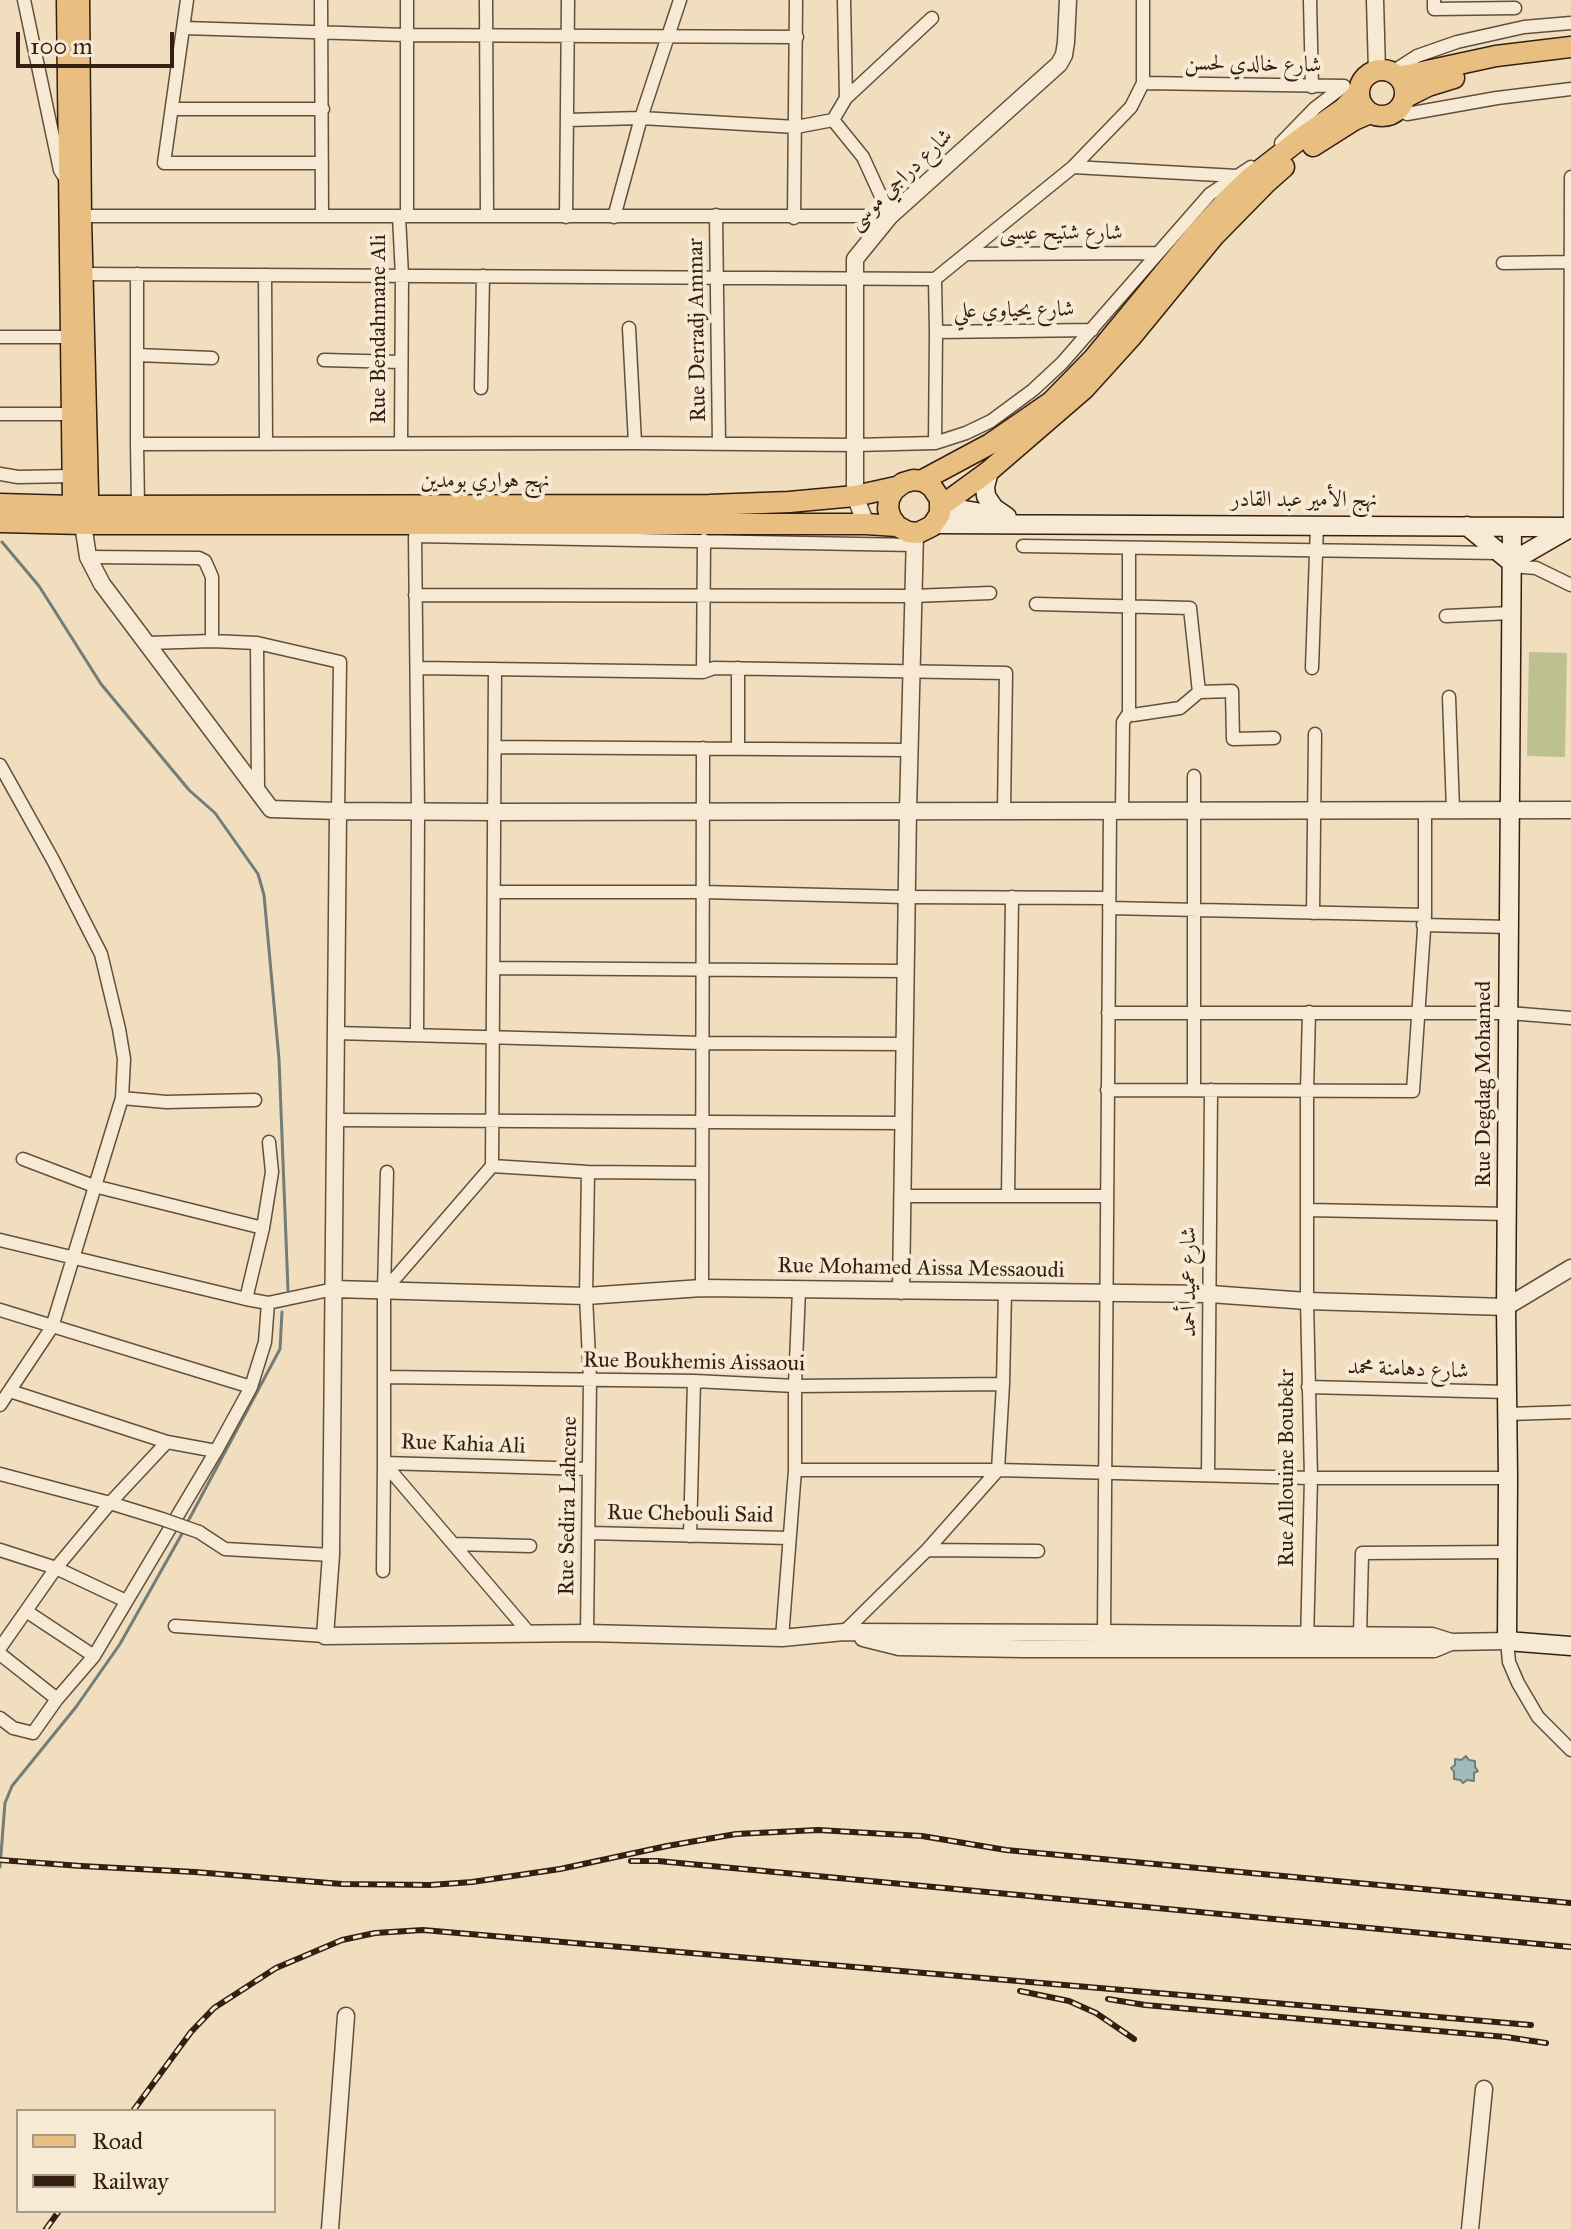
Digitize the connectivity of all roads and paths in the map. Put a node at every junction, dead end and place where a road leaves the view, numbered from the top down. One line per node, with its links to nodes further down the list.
1 (24, 0): 46 (street)
2 (67, 0): 46 (main road)
3 (79, 0): 49 (main road)
4 (187, 0): 20 (street)
5 (321, 0): 22 (street)
6 (407, 0): 23 (street, Rue Bendahmane Ali)
7 (486, 0): 25 (street)
8 (568, 0): 26 (street)
9 (680, 0): 24 (street)
10 (796, 0): 27 (street)
11 (844, 0): 34 (street)
12 (1068, 0): 52 (street, شارع دراجي موسى)
13 (1143, 0): 30 (street)
14 (1310, 0): 32 (street)
15 (1375, 0): 31 (street)
16 (1434, 0): 17 (street)
17 (1515, 4): 21 (street)
18 (932, 18): 34 (street)
19 (1571, 23): 21 (street)
20 (184, 28): 22 (street); 35 (street)
21 (1515, 29): 31 (street)
22 (322, 34): 23 (street); 36 (street)
23 (406, 35): 25 (street); 51 (street, Rue Bendahmane Ali)
24 (668, 35): 26 (street); 27 (street); 38 (street)
25 (485, 36): 26 (street); 47 (street)
26 (567, 37): 39 (street)
27 (797, 37): 41 (street)
28 (1571, 47): 31 (main road)
29 (1571, 61): 31 (main road)
30 (1143, 83): 32 (street, شارع خالدي لحسن); 43 (street)
31 (1380, 86): 32 (street, شارع خالدي لحسن); 33 (street, شارع خالدي لحسن); 37 (main road); 37 (main road); 44 (street); 91 (main road)
32 (1312, 87)
33 (1571, 89)
34 (846, 98): 40 (street)
35 (173, 109): 36 (street); 42 (street)
36 (323, 109): 42 (street)
37 (1370, 113): 88 (main road)
38 (641, 118): 39 (street); 41 (street); 54 (street)
39 (568, 120): 53 (street)
40 (833, 120): 41 (street); 52 (street)
41 (796, 127): 55 (street)
42 (322, 163): 50 (street)
43 (1073, 167): 44 (street); 57 (street)
44 (1237, 176): 56 (street)
45 (1571, 177): 58 (street)
46 (71, 187): 49 (main road)
47 (487, 215): 51 (street); 53 (street)
48 (716, 215): 54 (street); 55 (street); 65 (street, Rue Derradj Ammar)
49 (76, 216): 50 (street); 60 (main road); 73 (main road)
50 (322, 216): 51 (street)
51 (403, 216): 63 (street, Rue Bendahmane Ali)
52 (890, 216): 55 (street); 66 (street, شارع دراجي موسى)
53 (566, 217): 54 (street)
54 (614, 217)
55 (794, 218)
56 (1157, 253): 57 (street, شارع شتيح عيسى); 70 (street)
57 (966, 254): 67 (street)
58 (1569, 262): 59 (street); 69 (street)
59 (1503, 263)
60 (83, 274): 61 (street); 96 (main road)
61 (137, 274): 62 (street); 74 (street)
62 (265, 275): 63 (street); 81 (street)
63 (402, 276): 64 (street); 77 (street, Rue Bendahmane Ali)
64 (483, 276): 65 (street); 78 (street)
65 (717, 277): 66 (street); 86 (street, Rue Derradj Ammar)
66 (854, 278): 67 (street); 87 (street, شارع دراجي موسى)
67 (935, 279): 71 (street, شارع يحياوي علي)
68 (629, 328): 83 (street)
69 (1570, 328): 106 (street)
70 (1092, 330): 71 (street, شارع يحياوي علي); 84 (street)
71 (936, 332): 84 (street, شارع يحياوي علي)
72 (0, 337): 73 (street)
73 (71, 337): 80 (main road)
74 (137, 355): 75 (street); 85 (street)
75 (212, 358)
76 (324, 360): 77 (street)
77 (401, 362): 82 (street, Rue Bendahmane Ali)
78 (481, 388)
79 (0, 414): 80 (street)
80 (73, 414): 90 (main road)
81 (266, 443): 82 (street); 85 (street)
82 (401, 443): 83 (street)
83 (635, 443): 86 (street)
84 (935, 443): 87 (street)
85 (137, 444): 95 (street)
86 (719, 444): 87 (street)
87 (855, 445): 93 (street, شارع دراجي موسى)
88 (989, 471): 97 (main road); 99 (main road)
89 (0, 474): 90 (street)
90 (73, 476): 96 (main road)
91 (921, 481): 92 (main road); 97 (main road)
92 (896, 487): 93 (main road, نهج هواري بومدين); 107 (main road)
93 (855, 496): 98 (main road, نهج هواري بومدين); 102 (street, شارع دراجي موسى)
94 (0, 504): 96 (main road)
95 (138, 506): 96 (main road, نهج هواري بومدين); 98 (main road, نهج هواري بومدين)
96 (82, 512): 98 (main road, نهج هواري بومدين); 100 (main road); 113 (street)
97 (938, 515): 99 (main road, نهج الأمير عبد القادر); 101 (main road, نهج الأمير عبد القادر); 107 (main road)
98 (388, 516): 102 (main road, نهج هواري بومدين); 108 (street)
99 (1010, 518): 101 (main road, نهج الأمير عبد القادر)
100 (0, 522)
101 (1036, 523): 103 (main road, نهج الأمير عبد القادر)
102 (866, 524): 107 (main road, نهج هواري بومدين)
103 (1317, 525): 104 (main road, نهج الأمير عبد القادر); 112 (street)
104 (1467, 526): 105 (main road, نهج الأمير عبد القادر); 114 (main road)
105 (1512, 527): 106 (main road, نهج الأمير عبد القادر); 114 (main road, Rue Degdag Mohamed)
106 (1571, 527): 114 (main road)
107 (909, 535): 109 (street); 118 (street)
108 (415, 536): 109 (street); 117 (street)
109 (704, 540): 119 (street)
110 (1023, 546): 111 (street)
111 (1129, 548): 112 (street); 121 (street)
112 (1316, 550): 114 (street); 129 (street)
113 (88, 557): 124 (street); 125 (street)
114 (1508, 561): 115 (street); 122 (main road, Rue Degdag Mohamed)
115 (1571, 585)
116 (990, 593): 118 (street)
117 (415, 595): 119 (street); 127 (street)
118 (913, 596): 119 (street); 132 (street)
119 (704, 597): 131 (street)
120 (1036, 604): 121 (street)
121 (1129, 607): 133 (street); 135 (street)
122 (1511, 613): 123 (street); 145 (main road, Rue Degdag Mohamed)
123 (1446, 616)
124 (212, 641): 125 (street); 126 (street)
125 (148, 643): 144 (street)
126 (257, 643): 144 (street); 152 (street)
127 (418, 668): 130 (street); 153 (street)
128 (738, 668): 131 (street); 132 (street); 140 (street)
129 (1312, 668)
130 (495, 669): 131 (street); 138 (street)
131 (703, 672)
132 (911, 672): 141 (street); 146 (street)
133 (1199, 692): 135 (street); 137 (street)
134 (1449, 697): 150 (street)
135 (1129, 713): 147 (street)
136 (1315, 734): 148 (street)
137 (1274, 738)
138 (495, 747): 139 (street); 156 (street)
139 (703, 748): 140 (street); 157 (street)
140 (738, 748): 141 (street)
141 (909, 750): 154 (street)
142 (0, 765): 185 (street)
143 (1194, 776): 155 (street)
144 (258, 790): 152 (street)
145 (1511, 809): 150 (street); 151 (street); 166 (main road, Rue Degdag Mohamed)
146 (1004, 810): 147 (street); 154 (street)
147 (1116, 810): 155 (street); 162 (street)
148 (1316, 810): 149 (street); 155 (street); 164 (street)
149 (1425, 810): 150 (street); 165 (street)
150 (1453, 810)
151 (1571, 810)
152 (338, 811): 153 (street); 176 (street)
153 (418, 811): 156 (street); 177 (street)
154 (908, 811): 157 (street); 160 (street)
155 (1195, 811): 163 (street)
156 (496, 812): 157 (street); 158 (street)
157 (702, 812): 159 (street)
158 (494, 892): 159 (street); 167 (street)
159 (702, 892): 160 (street); 168 (street)
160 (906, 897): 161 (street); 169 (street)
161 (1012, 897): 162 (street); 199 (street)
162 (1109, 903): 163 (street); 171 (street)
163 (1195, 910): 164 (street); 172 (street)
164 (1313, 913): 165 (street)
165 (1424, 920): 166 (street); 173 (street)
166 (1510, 927): 174 (main road, Rue Degdag Mohamed)
167 (494, 968): 168 (street); 178 (street)
168 (702, 970): 169 (street); 179 (street)
169 (905, 971): 180 (street)
170 (1309, 1012): 172 (street); 173 (street); 184 (street, Rue Allouine Boubekr)
171 (1108, 1013): 172 (street); 181 (street)
172 (1194, 1013): 182 (street)
173 (1418, 1013): 174 (street); 184 (street)
174 (1509, 1013): 175 (street); 202 (main road, Rue Degdag Mohamed)
175 (1571, 1018)
176 (336, 1033): 177 (street); 187 (street)
177 (417, 1035): 178 (street)
178 (493, 1037): 179 (street); 188 (street)
179 (702, 1043): 180 (street); 189 (street)
180 (905, 1044): 190 (street)
181 (1107, 1090): 182 (street); 200 (street)
182 (1194, 1090): 183 (street)
183 (1211, 1090): 184 (street); 214 (street, شارع عميد أحمد)
184 (1307, 1091): 201 (street, Rue Allouine Boubekr)
185 (122, 1098): 186 (street); 197 (street)
186 (255, 1100)
187 (335, 1120): 188 (street); 208 (street)
188 (492, 1122): 189 (street); 193 (street)
189 (702, 1123): 190 (street); 196 (street)
190 (903, 1123): 198 (street)
191 (269, 1142): 203 (street)
192 (23, 1159): 197 (street)
193 (492, 1166): 195 (street); 210 (street)
194 (387, 1172): 210 (street)
195 (588, 1172): 196 (street); 215 (street, Rue Sedira Lahcene)
196 (702, 1173): 207 (street)
197 (94, 1186): 203 (street); 205 (street)
198 (903, 1196): 199 (street); 211 (street)
199 (1008, 1196): 200 (street)
200 (1107, 1196): 213 (street)
201 (1308, 1210): 202 (street); 217 (street, Rue Allouine Boubekr)
202 (1508, 1214): 219 (main road, Rue Degdag Mohamed)
203 (263, 1228): 216 (street)
204 (0, 1240): 205 (street)
205 (73, 1258): 216 (street); 221 (street)
206 (1571, 1268): 219 (street)
207 (702, 1288): 209 (street, Rue Mohamed Aissa Messaoudi); 215 (street, Rue Mohamed Aissa Messaoudi)
208 (334, 1289): 210 (street, Rue Mohamed Aissa Messaoudi); 218 (street); 255 (street)
209 (799, 1290): 211 (street, Rue Mohamed Aissa Messaoudi); 226 (street)
210 (384, 1291): 215 (street, Rue Mohamed Aissa Messaoudi); 222 (street)
211 (901, 1291): 212 (street, Rue Mohamed Aissa Messaoudi)
212 (1005, 1292): 213 (street, Rue Mohamed Aissa Messaoudi); 225 (street)
213 (1106, 1293): 214 (street, Rue Mohamed Aissa Messaoudi); 240 (street)
214 (1210, 1294): 217 (street, Rue Mohamed Aissa Messaoudi); 242 (street, شارع عميد أحمد)
215 (586, 1296): 223 (street, Rue Sedira Lahcene)
216 (246, 1299): 218 (street)
217 (1307, 1301): 219 (street, Rue Mohamed Aissa Messaoudi); 228 (street, Rue Allouine Boubekr)
218 (268, 1303): 227 (street)
219 (1506, 1307): 230 (main road, Rue Degdag Mohamed)
220 (0, 1310): 221 (street)
221 (52, 1327): 227 (street); 229 (street)
222 (384, 1377): 223 (street, Rue Boukhemis Aissaoui); 236 (street)
223 (590, 1380): 224 (street, Rue Boukhemis Aissaoui); 237 (street, Rue Sedira Lahcene)
224 (694, 1381): 226 (street, Rue Boukhemis Aissaoui); 247 (street)
225 (1003, 1384): 226 (street, Rue Boukhemis Aissaoui); 239 (street)
226 (795, 1386): 238 (street)
227 (251, 1387): 235 (street)
228 (1308, 1387): 230 (street, شارع دهامنة محمد); 243 (street, Rue Allouine Boubekr)
229 (10, 1391): 231 (street); 234 (street)
230 (1508, 1392): 233 (main road, Rue Degdag Mohamed)
231 (0, 1405)
232 (1571, 1412): 233 (street)
233 (1508, 1414): 244 (main road, Rue Degdag Mohamed)
234 (167, 1442): 235 (street); 245 (street)
235 (216, 1451): 258 (street)
236 (384, 1463): 237 (street, Rue Kahia Ali); 249 (street); 257 (street)
237 (589, 1469): 246 (street, Rue Sedira Lahcene)
238 (795, 1470): 239 (street); 248 (street)
239 (998, 1470): 240 (street); 252 (street)
240 (1105, 1472): 242 (street); 263 (street)
241 (0, 1474): 245 (street)
242 (1208, 1475): 243 (street)
243 (1311, 1478): 244 (street); 270 (street, Rue Allouine Boubekr)
244 (1508, 1478): 254 (main road, Rue Degdag Mohamed)
245 (110, 1503): 255 (street, bridge); 256 (street)
246 (589, 1533): 247 (street, Rue Chebouli Said); 262 (street, Rue Sedira Lahcene)
247 (690, 1536): 248 (street, Rue Chebouli Said)
248 (789, 1538): 267 (street)
249 (455, 1544): 250 (street); 264 (street)
250 (530, 1546)
251 (0, 1550): 256 (street)
252 (927, 1550): 253 (street); 261 (street)
253 (1038, 1551)
254 (1508, 1552): 266 (street); 268 (main road, Rue Degdag Mohamed)
255 (331, 1555): 265 (street)
256 (56, 1568): 258 (street); 259 (street)
257 (383, 1571)
258 (126, 1601): 273 (street)
259 (26, 1611): 272 (street); 273 (street)
260 (175, 1626): 265 (street)
261 (844, 1632): 263 (street); 267 (street); 270 (street)
262 (587, 1633): 264 (street); 267 (street)
263 (1104, 1633): 270 (street)
264 (530, 1634): 265 (street)
265 (325, 1636)
266 (1360, 1636): 269 (street); 270 (street)
267 (782, 1638)
268 (1507, 1641): 269 (street); 271 (main road); 276 (street)
269 (1451, 1642): 270 (street)
270 (1307, 1643)
271 (1571, 1646)
272 (0, 1651): 274 (street)
273 (94, 1656): 274 (street)
274 (57, 1699): 275 (street)
275 (0, 1718)
276 (1571, 1750)
277 (346, 2016): 279 (street)
278 (1484, 2089): 280 (street)
279 (330, 2229)
280 (1470, 2229)

